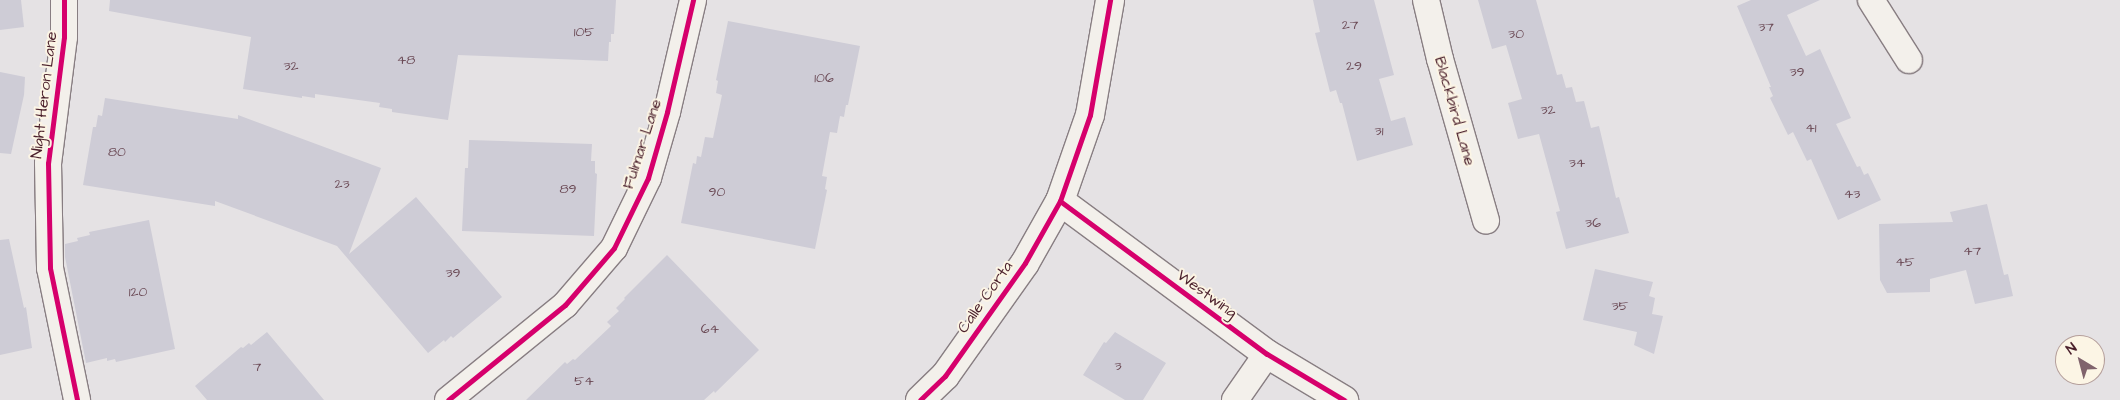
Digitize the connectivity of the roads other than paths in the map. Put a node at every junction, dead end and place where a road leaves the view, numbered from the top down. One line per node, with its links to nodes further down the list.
1 (64, 0): 10 (street, Night Heron Lane)
2 (693, 0): 11 (street, Fulmar Lane)
3 (1110, 0): 7 (street, Calle Corta)
4 (1426, 0): 8 (street, Blackbird Lane)
5 (1871, 0): 6 (street)
6 (1909, 60)
7 (1060, 201): 9 (street, Westwing); 12 (street, Calle Corta)
8 (1486, 221)
9 (1267, 354): 13 (street); 14 (street, Westwing)
10 (78, 400)
11 (448, 400)
12 (920, 400)
13 (1235, 400)
14 (1344, 400)

